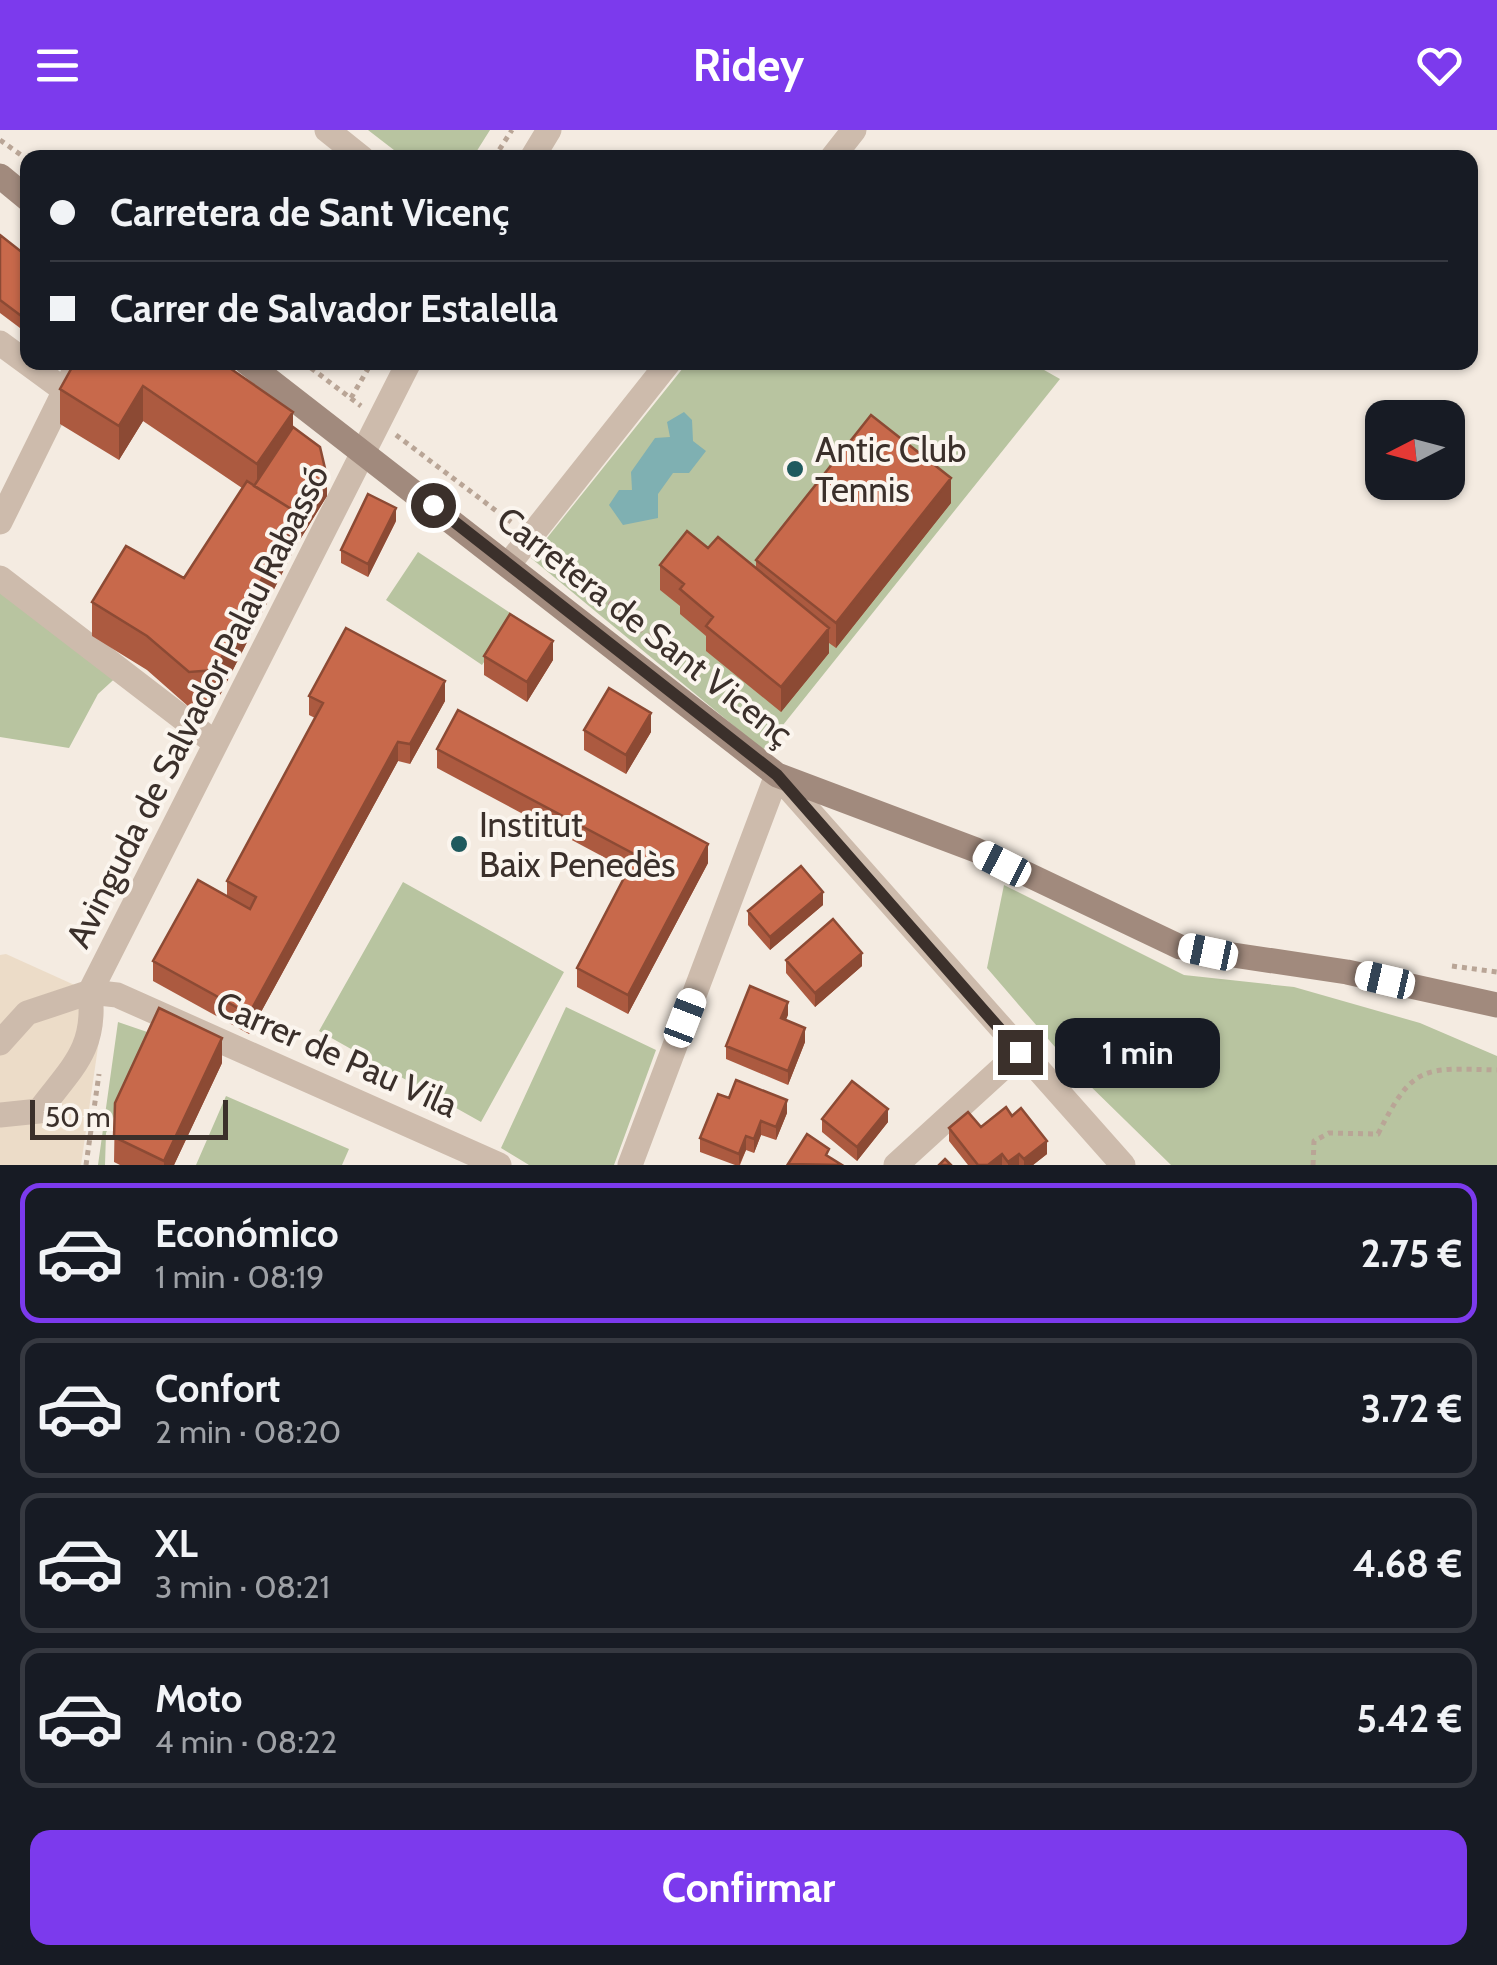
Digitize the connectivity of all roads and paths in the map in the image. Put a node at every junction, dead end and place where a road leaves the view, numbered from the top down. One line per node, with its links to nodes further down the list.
1 (326, 130): 3 (street)
2 (854, 130): 4 (street)
3 (352, 150)
4 (838, 150)
5 (0, 176): 6 (street)
6 (20, 192)
7 (37, 370): 14 (street)
8 (75, 370): 14 (street)
9 (257, 370): 17 (street, Carretera de Sant Vicenç)
10 (314, 370): 15 (path)
11 (368, 370): 15 (path)
12 (405, 370): 16 (street, Avinguda de Salvador Palau Rabassó)
13 (663, 370): 19 (street)
14 (64, 390): 18 (street)
15 (352, 398): 16 (path)
16 (377, 421): 17 (street, Avinguda de Salvador Palau Rabassó); 19 (path)
17 (366, 452): 20 (street, Carretera de Sant Vicenç); 23 (street, Avinguda de Salvador Palau Rabassó)
18 (0, 522)
19 (530, 537): 20 (street); 22 (path)
20 (508, 565): 24 (street, Carretera de Sant Vicenç)
21 (0, 578): 23 (street)
22 (710, 689)
23 (215, 743): 27 (street, Avinguda de Salvador Palau Rabassó)
24 (777, 775): 28 (street, Carretera de Sant Vicenç); 30 (street); 34 (street)
25 (1440, 965): 26 (path)
26 (1497, 972)
27 (90, 992): 29 (street); 32 (street); 33 (street, Carrer de Pau Vila)
28 (1497, 1006)
29 (0, 1043)
30 (1020, 1052): 35 (street); 36 (street)
31 (1497, 1070): 37 (path)
32 (0, 1115)
33 (499, 1165)
34 (630, 1165)
35 (896, 1165)
36 (1123, 1165)
37 (1313, 1165)

